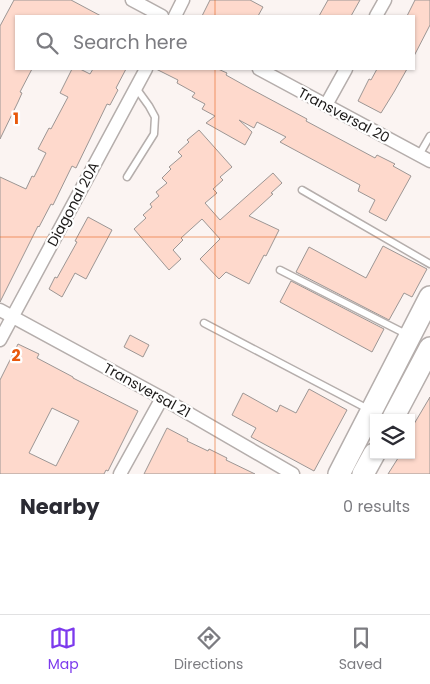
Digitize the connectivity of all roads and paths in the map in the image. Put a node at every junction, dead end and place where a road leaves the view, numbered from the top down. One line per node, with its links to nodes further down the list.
1 (132, 0): 4 (street)
2 (183, 0): 5 (street)
3 (385, 0): 6 (street)
4 (160, 15)
5 (176, 15)
6 (377, 15)
7 (145, 70): 10 (street, Diagonal 20A)
8 (261, 70): 11 (street, Transversal 20)
9 (345, 70): 11 (street)
10 (136, 88): 14 (lane); 20 (street, Diagonal 20A)
11 (326, 105): 13 (street, Transversal 20)
12 (430, 136): 13 (lane)
13 (425, 158)
14 (128, 177)
15 (302, 190): 16 (lane)
16 (430, 264)
17 (280, 270): 22 (lane)
18 (430, 297): 22 (highway)
19 (0, 310): 20 (street, Transversal 21)
20 (13, 317): 23 (street, Diagonal 20A); 25 (street, Transversal 21)
21 (204, 323): 26 (lane)
22 (410, 336): 26 (highway)
23 (0, 340)
24 (430, 348): 27 (highway)
25 (162, 398): 29 (street); 30 (street, Transversal 21)
26 (371, 411): 31 (highway)
27 (395, 414)
28 (371, 459): 32 (highway)
29 (120, 474)
30 (293, 474)
31 (339, 474)
32 (363, 474)

